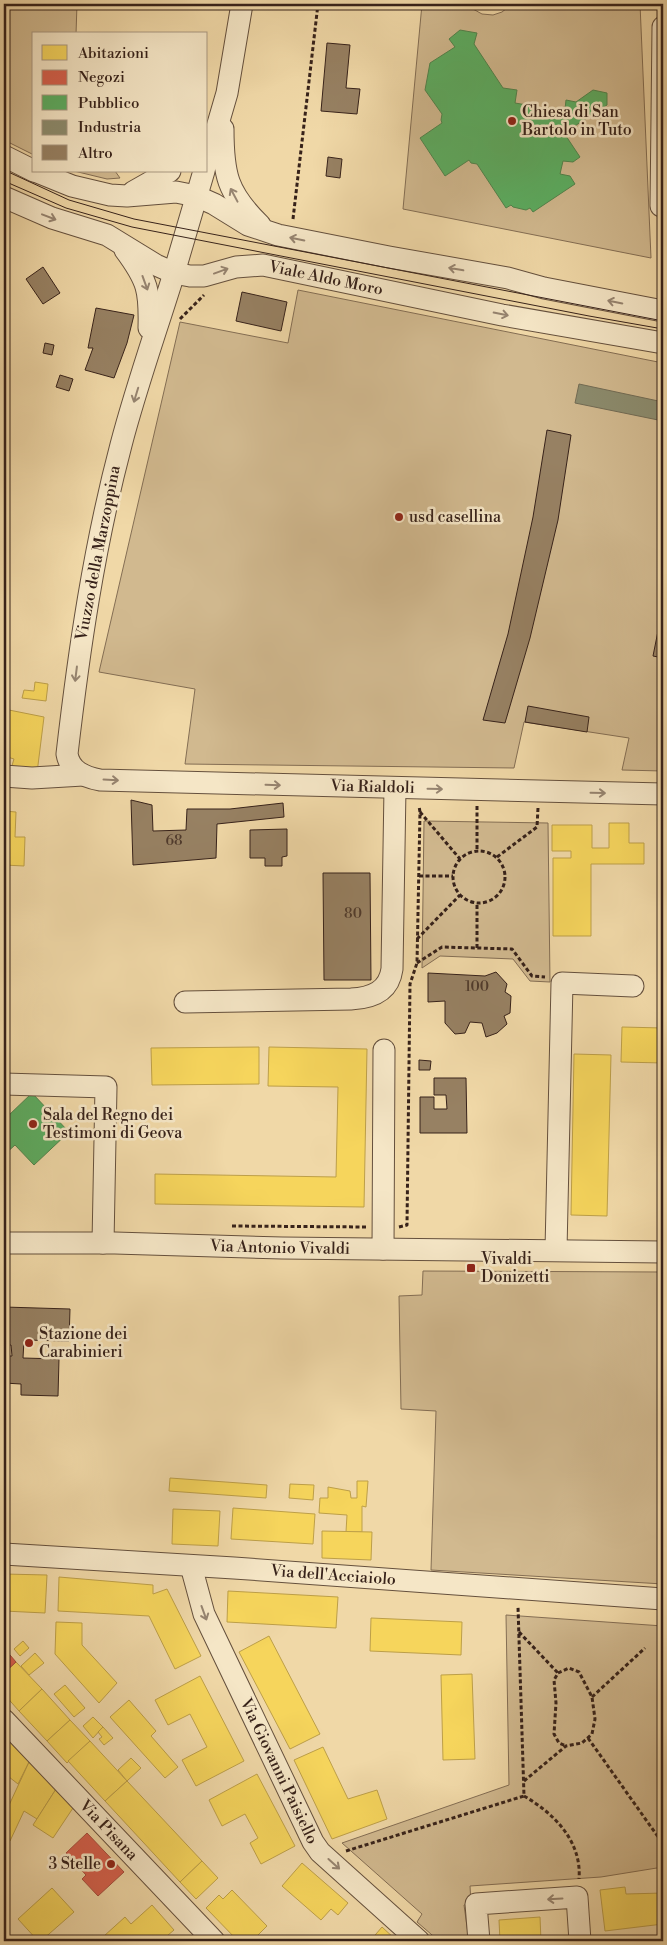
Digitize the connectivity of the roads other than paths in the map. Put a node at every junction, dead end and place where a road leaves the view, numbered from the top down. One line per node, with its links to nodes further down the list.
1 (242, 4): 3 (street)
2 (663, 27): 14 (street)
3 (223, 109): 4 (street); 6 (street); 15 (street, one-way to 3)
4 (208, 129)
5 (4, 156): 7 (street, Viale Aldo Moro)
6 (208, 158)
7 (32, 170)
8 (37, 172): 11 (street, Viale Aldo Moro)
9 (168, 172): 11 (street)
10 (204, 172): 12 (street, Viuzzo della Marzoppina)
11 (127, 196): 12 (street, Viale Aldo Moro)
12 (196, 196): 15 (street, Viale Aldo Moro); 17 (street, Viuzzo della Marzoppina)
13 (4, 198): 16 (street, Viale Aldo Moro, one-way to 16)
14 (661, 206)
15 (266, 231): 18 (street, Viale Aldo Moro, one-way to 15)
16 (119, 242): 17 (street, Viale Aldo Moro); 20 (street, Viuzzo della Marzoppina, one-way to 20)
17 (174, 273): 19 (street, Viale Aldo Moro, one-way to 19); 20 (street, Viuzzo della Marzoppina)
18 (663, 310)
19 (663, 343)
20 (148, 348): 21 (street, Viuzzo della Marzoppina, one-way to 21)
21 (76, 768): 22 (street, Via Rialdoli); 23 (street, Via Rialdoli, one-way to 23)
22 (4, 776)
23 (396, 788): 24 (street, Via Rialdoli, one-way to 24); 26 (street)
24 (663, 794)
25 (634, 986): 32 (street)
26 (185, 1002)
27 (384, 1050): 31 (street)
28 (4, 1084): 30 (street)
29 (4, 1242): 30 (street, Via Antonio Vivaldi)
30 (103, 1243): 31 (street, Via Antonio Vivaldi)
31 (383, 1249): 32 (street, Via Antonio Vivaldi)
32 (556, 1250): 33 (street, Via Antonio Vivaldi)
33 (663, 1252)
34 (4, 1554): 35 (street, Via dell'Acciaiolo)
35 (191, 1566): 36 (street, Via dell'Acciaiolo); 39 (street, Via Giovanni Paisiello, one-way to 39)
36 (663, 1599)
37 (4, 1720): 38 (street, Via Pisana)
38 (214, 1941)
39 (419, 1941)
40 (479, 1941): 41 (street, one-way to 40)
41 (580, 1941)

